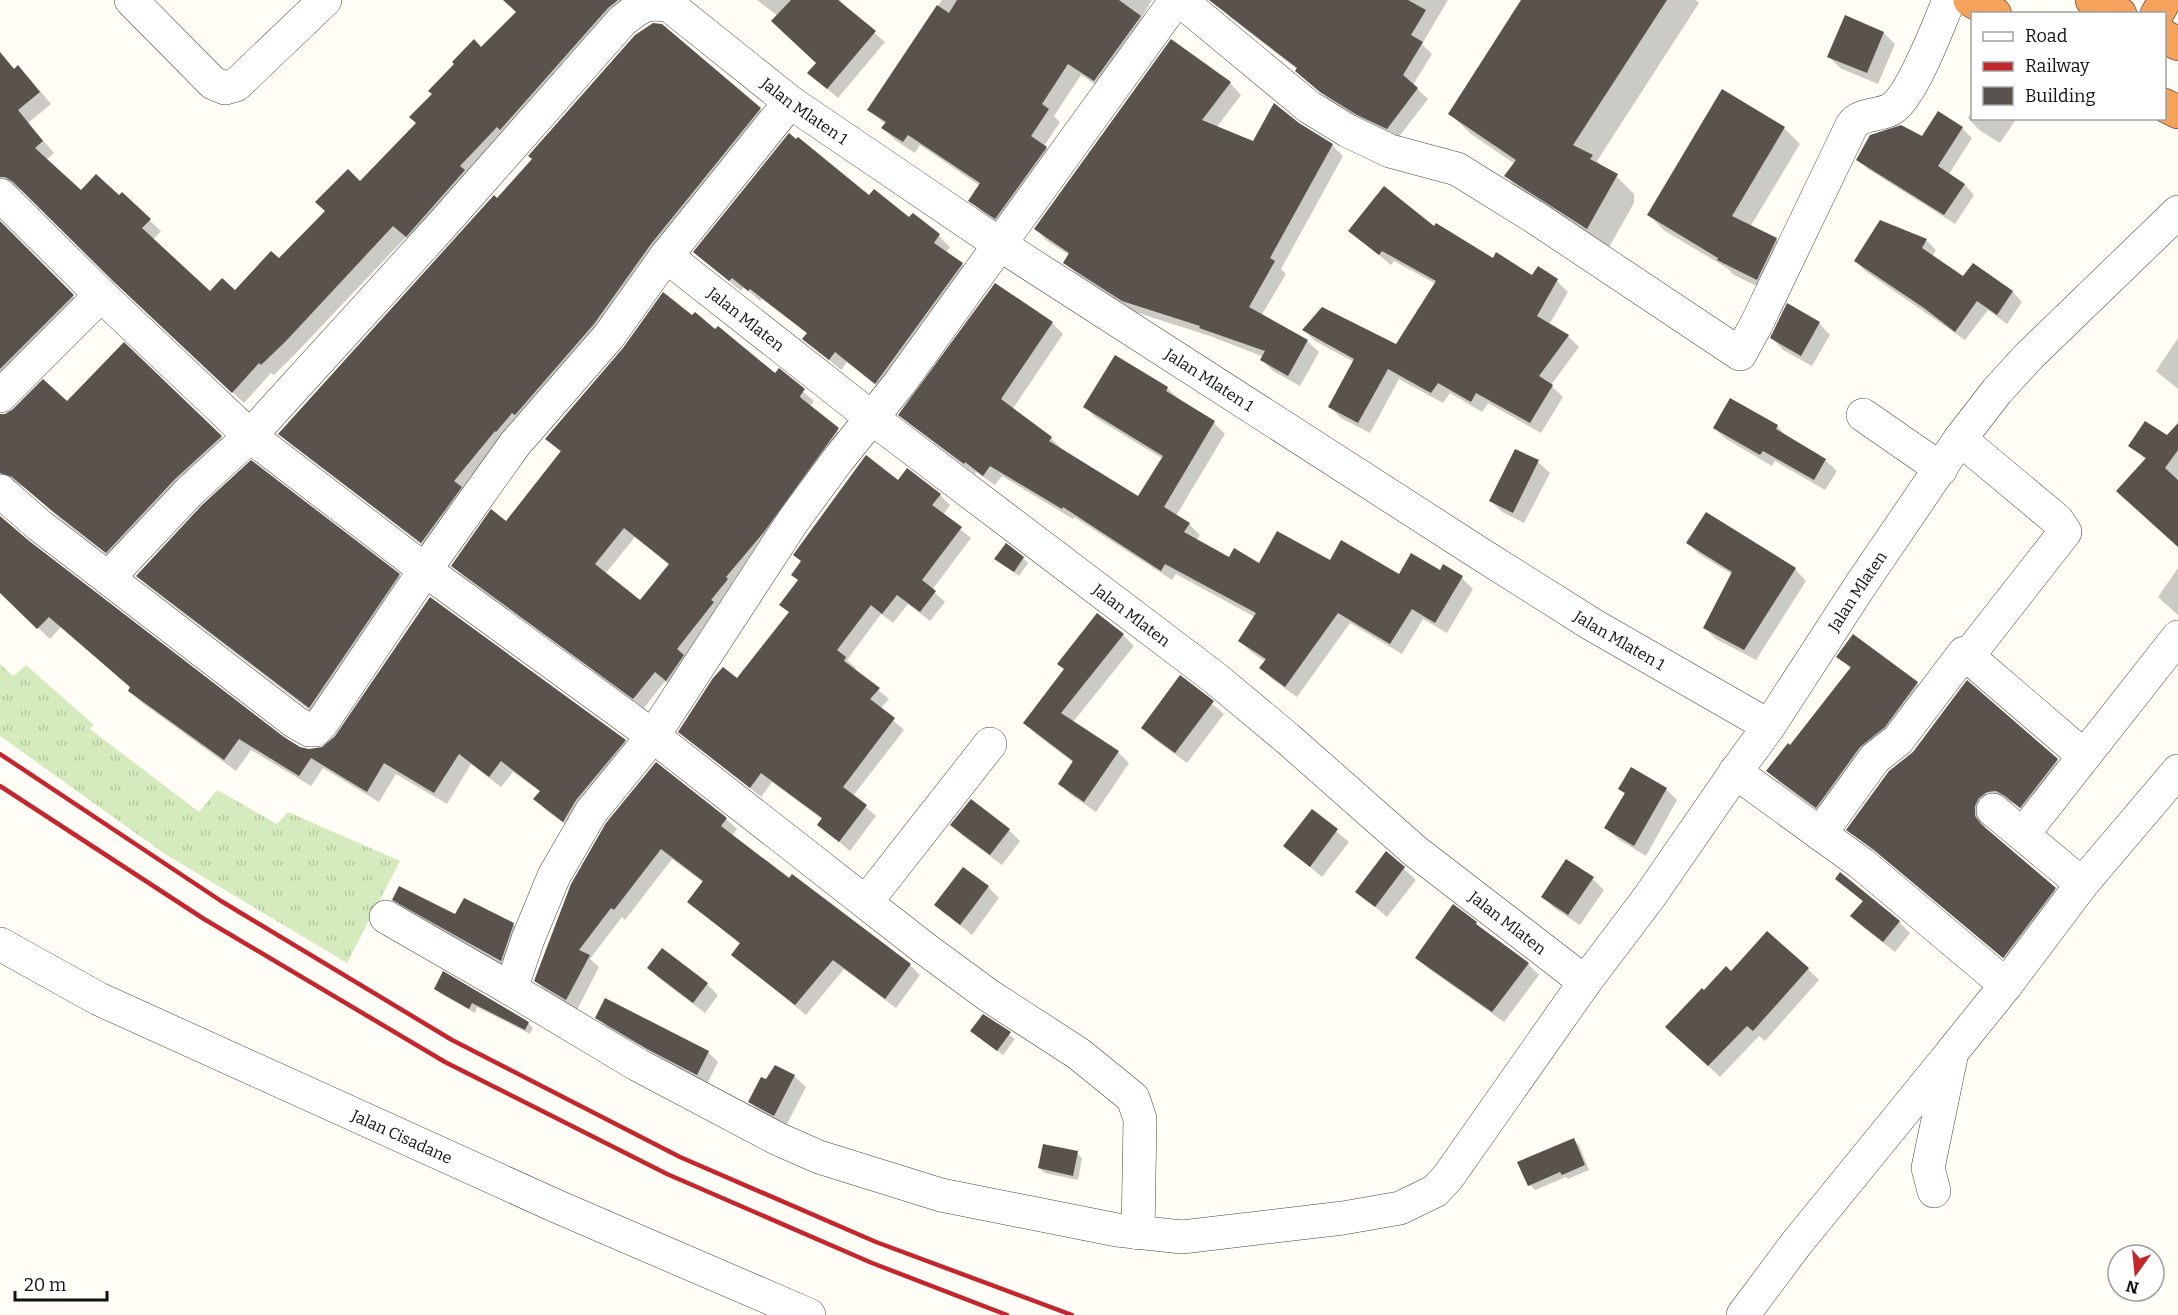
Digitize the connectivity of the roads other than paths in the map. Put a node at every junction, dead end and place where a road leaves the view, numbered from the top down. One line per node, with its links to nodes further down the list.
1 (131, 0): 2 (street)
2 (325, 0)
3 (1178, 0): 4 (street); 11 (street)
4 (1949, 0)
5 (1970, 0): 7 (highway)
6 (674, 3): 8 (street, Jalan Mlaten 1); 17 (street)
7 (1991, 12)
8 (790, 102): 11 (street, Jalan Mlaten 1); 12 (street)
9 (0, 195): 13 (street)
10 (2178, 212): 18 (street, Jalan Mlaten)
11 (999, 243): 16 (street); 25 (street, Jalan Mlaten 1)
12 (666, 256): 16 (street, Jalan Mlaten); 21 (street)
13 (101, 295): 14 (street); 17 (street)
14 (0, 396)
15 (1863, 415): 19 (street)
16 (872, 418): 26 (street); 38 (street, Jalan Mlaten)
17 (250, 436): 21 (street); 22 (street)
18 (1960, 439): 19 (street, Jalan Mlaten); 24 (street)
19 (1941, 468): 25 (street, Jalan Mlaten)
20 (0, 491): 22 (street)
21 (425, 570): 22 (street); 26 (street)
22 (108, 578)
23 (2178, 637): 28 (street)
24 (1968, 656): 28 (street); 32 (street)
25 (1769, 726): 30 (street, Jalan Mlaten)
26 (653, 736): 35 (street); 40 (street)
27 (990, 744): 35 (street)
28 (2084, 756): 33 (street)
29 (2178, 771): 34 (street)
30 (1735, 772): 32 (street); 38 (street, Jalan Mlaten)
31 (1993, 810): 33 (street)
32 (1820, 834): 39 (street)
33 (2023, 834): 34 (street)
34 (2082, 884): 39 (street)
35 (866, 902): 43 (street)
36 (386, 917): 40 (street)
37 (0, 944): 44 (street, Jalan Cisadane)
38 (1585, 982): 43 (street)
39 (2006, 985): 41 (street)
40 (511, 989): 43 (street)
41 (1952, 1052): 42 (street); 45 (street)
42 (1934, 1191)
43 (1138, 1233)
44 (809, 1315)
45 (1743, 1315)

